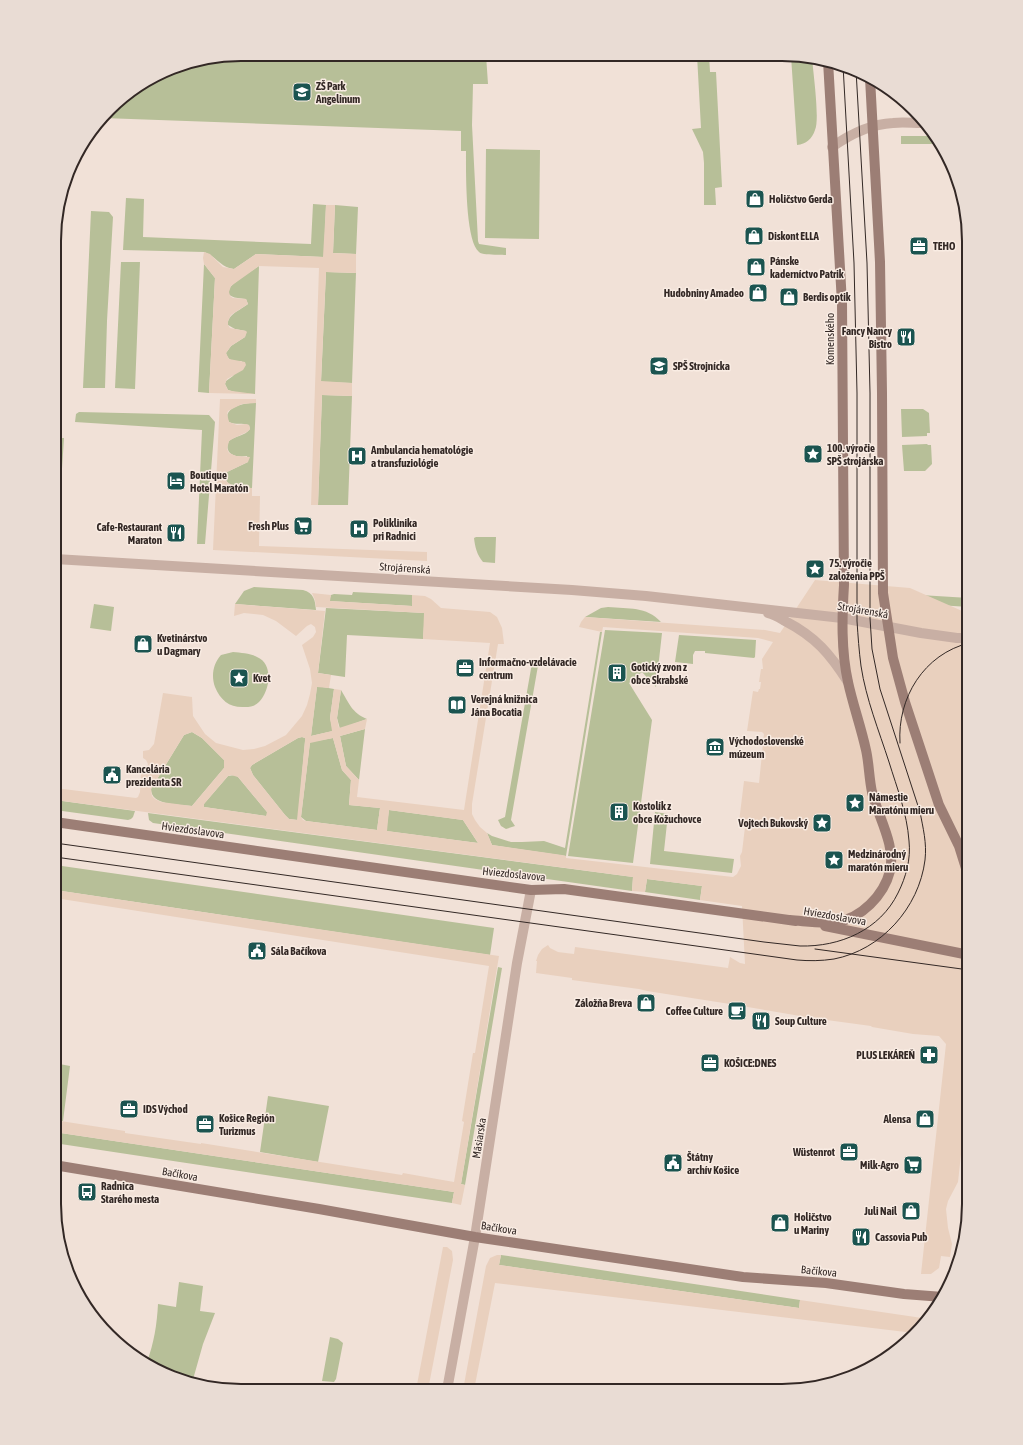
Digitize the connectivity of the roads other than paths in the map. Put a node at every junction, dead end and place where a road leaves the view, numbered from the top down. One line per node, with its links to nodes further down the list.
1 (828, 67): 5 (street, Komenského)
2 (870, 84): 4 (street)
3 (918, 123): 4 (street)
4 (872, 127): 5 (street); 9 (street)
5 (832, 147): 8 (street, Komenského)
6 (61, 559): 7 (street, Strojárenská)
7 (753, 609): 8 (street, Strojárenská); 11 (street, Strojárenská)
8 (842, 618): 9 (street, Strojárenská); 11 (street)
9 (888, 626): 10 (street, Strojárenská); 13 (street)
10 (962, 638)
11 (848, 682): 15 (street)
12 (61, 823): 14 (street, Hviezdoslavova)
13 (962, 856)
14 (531, 890): 15 (street, Hviezdoslavova); 18 (street, Mäsiarska)
15 (790, 920): 16 (street, Hviezdoslavova)
16 (962, 954)
17 (61, 1167): 18 (street, Bačíkova)
18 (475, 1237): 19 (street, Bačíkova); 20 (street, Mäsiarska)
19 (936, 1296)
20 (448, 1384)

